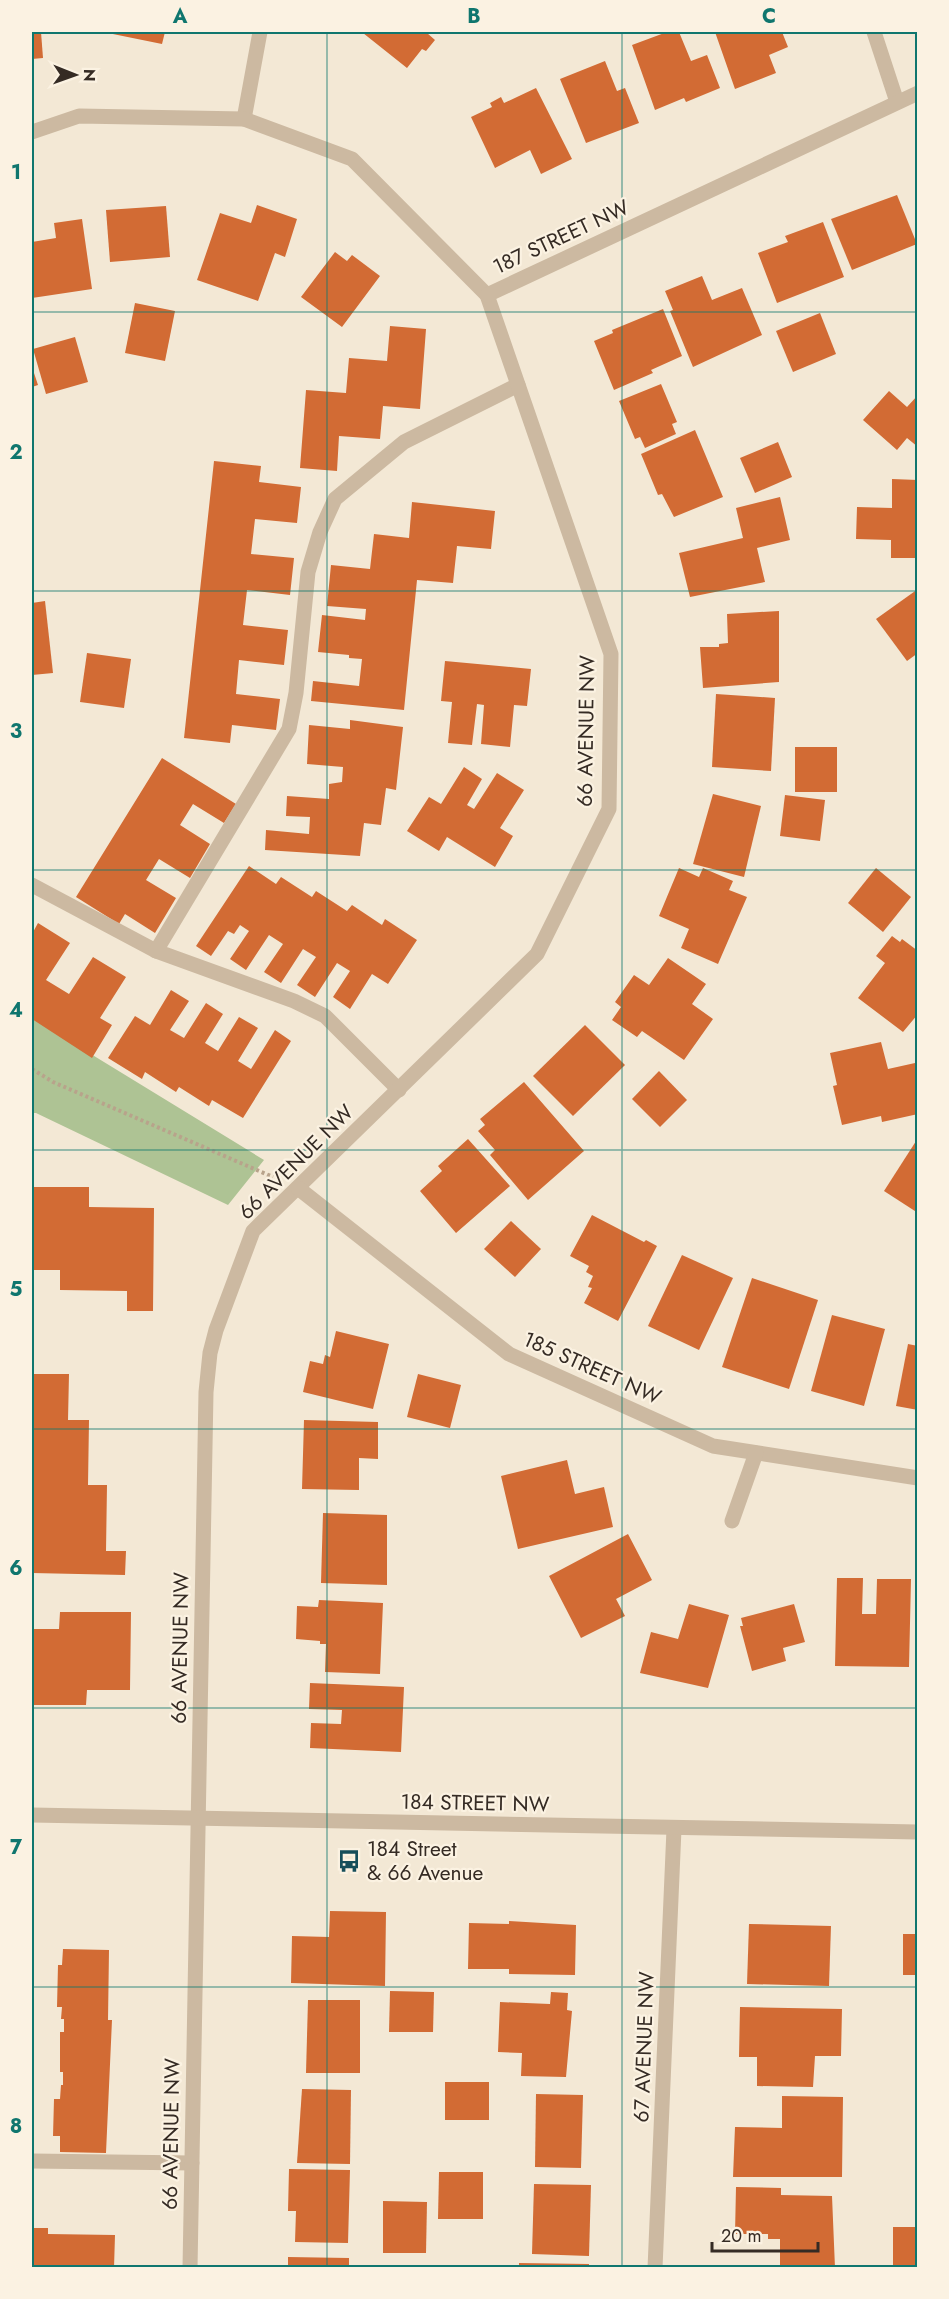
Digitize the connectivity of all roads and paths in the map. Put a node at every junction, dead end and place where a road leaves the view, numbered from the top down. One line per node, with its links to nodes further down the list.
1 (260, 32): 5 (street)
2 (874, 32): 4 (street)
3 (918, 93): 4 (street, 187 STREET NW)
4 (897, 102): 7 (street, 187 STREET NW)
5 (244, 119): 6 (street, 187 STREET NW); 7 (street, 187 STREET NW)
6 (32, 132)
7 (487, 295): 8 (street, 66 AVENUE NW)
8 (518, 385): 10 (street); 12 (street, 66 AVENUE NW)
9 (32, 885): 10 (street)
10 (156, 951): 12 (street)
11 (32, 1069): 13 (path)
12 (399, 1090): 13 (street, 66 AVENUE NW)
13 (298, 1188): 14 (street, 185 STREET NW); 18 (street, 66 AVENUE NW)
14 (756, 1453): 15 (street, 185 STREET NW); 16 (street)
15 (918, 1478)
16 (732, 1521)
17 (32, 1815): 18 (street, 184 STREET NW)
18 (197, 1817): 19 (street, 184 STREET NW); 22 (street, 66 AVENUE NW)
19 (674, 1829): 20 (street, 184 STREET NW); 24 (street, 67 AVENUE NW)
20 (918, 1832)
21 (32, 2161): 22 (street)
22 (192, 2163): 23 (street, 66 AVENUE NW)
23 (190, 2268)
24 (655, 2268)

